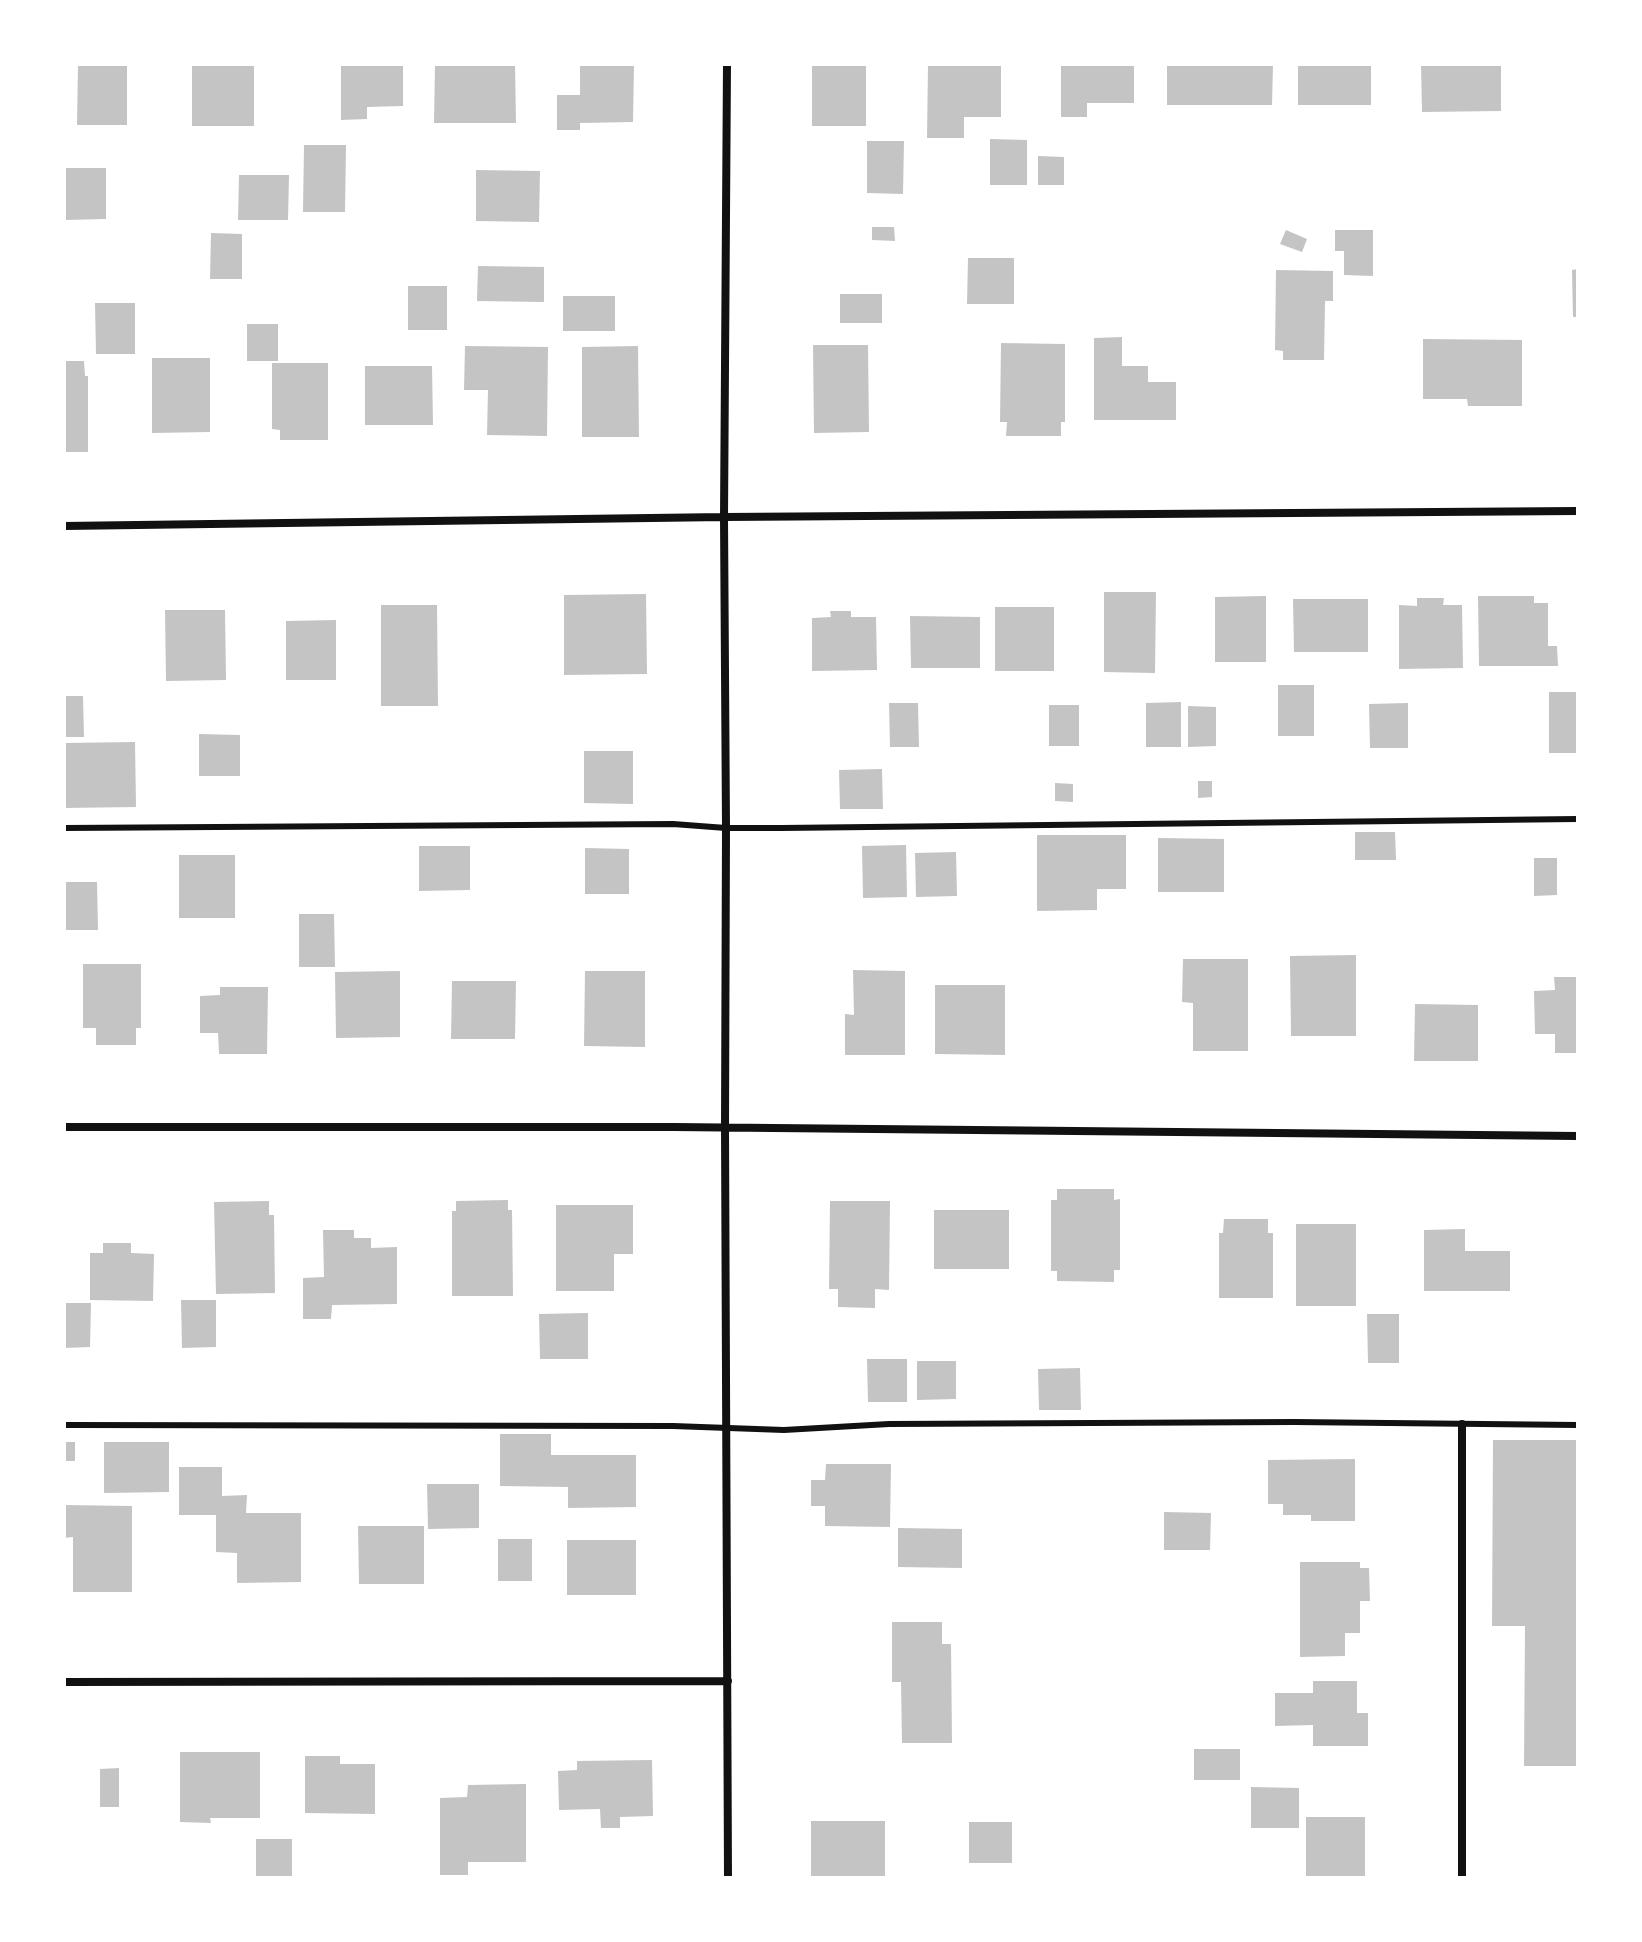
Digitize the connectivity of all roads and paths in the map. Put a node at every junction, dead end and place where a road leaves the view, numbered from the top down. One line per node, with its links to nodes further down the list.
1 (727, 64): 3 (street)
2 (1578, 511): 3 (street)
3 (724, 517): 4 (street); 7 (street)
4 (64, 526)
5 (1578, 819): 7 (lane)
6 (64, 828): 7 (lane)
7 (726, 828): 9 (street)
8 (64, 1127): 9 (street)
9 (725, 1127): 10 (street); 14 (street)
10 (1578, 1136)
11 (1462, 1424): 13 (lane); 14 (lane); 18 (street)
12 (64, 1425): 14 (lane)
13 (1578, 1425)
14 (727, 1427): 15 (street)
15 (728, 1681): 16 (street); 17 (street)
16 (64, 1682)
17 (728, 1878)
18 (1462, 1878)

